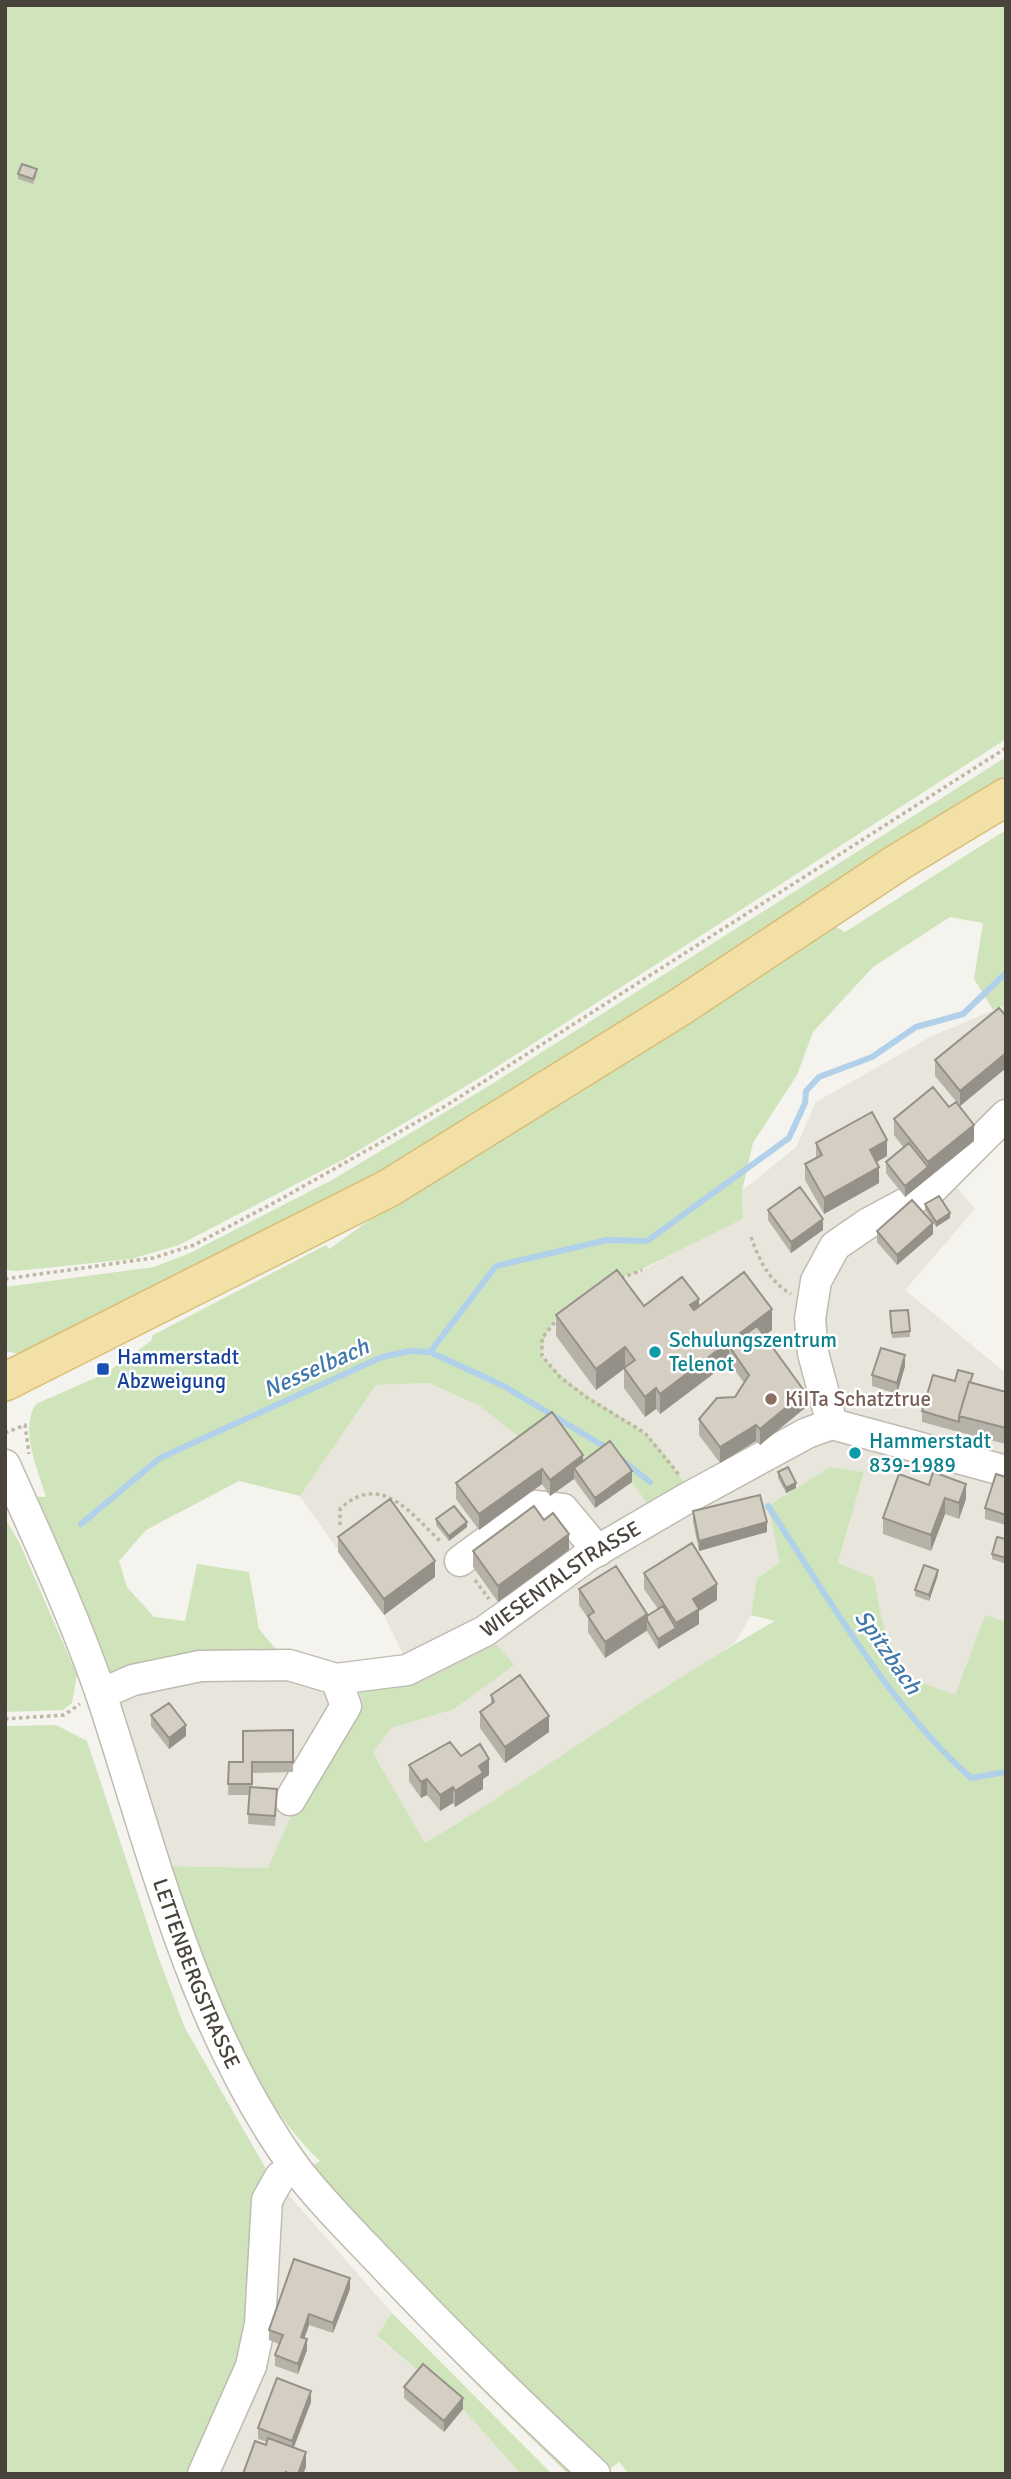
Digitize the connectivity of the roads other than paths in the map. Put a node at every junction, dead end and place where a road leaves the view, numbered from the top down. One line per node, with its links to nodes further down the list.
1 (1006, 797): 3 (main road)
2 (1006, 1115): 4 (street)
3 (5, 1382)
4 (832, 1424): 6 (street); 8 (street, WIESENTALSTRASSE)
5 (19, 1465): 7 (street, LETTENBERGSTRASSE)
6 (1006, 1471)
7 (12, 1490): 11 (street, LETTENBERGSTRASSE)
8 (598, 1550): 9 (street); 10 (street, WIESENTALSTRASSE)
9 (460, 1560)
10 (336, 1679): 11 (street, WIESENTALSTRASSE); 12 (street)
11 (91, 1699): 13 (street, LETTENBERGSTRASSE)
12 (290, 1800)
13 (294, 2166): 14 (street); 15 (street, LETTENBERGSTRASSE)
14 (203, 2474)
15 (595, 2474)

